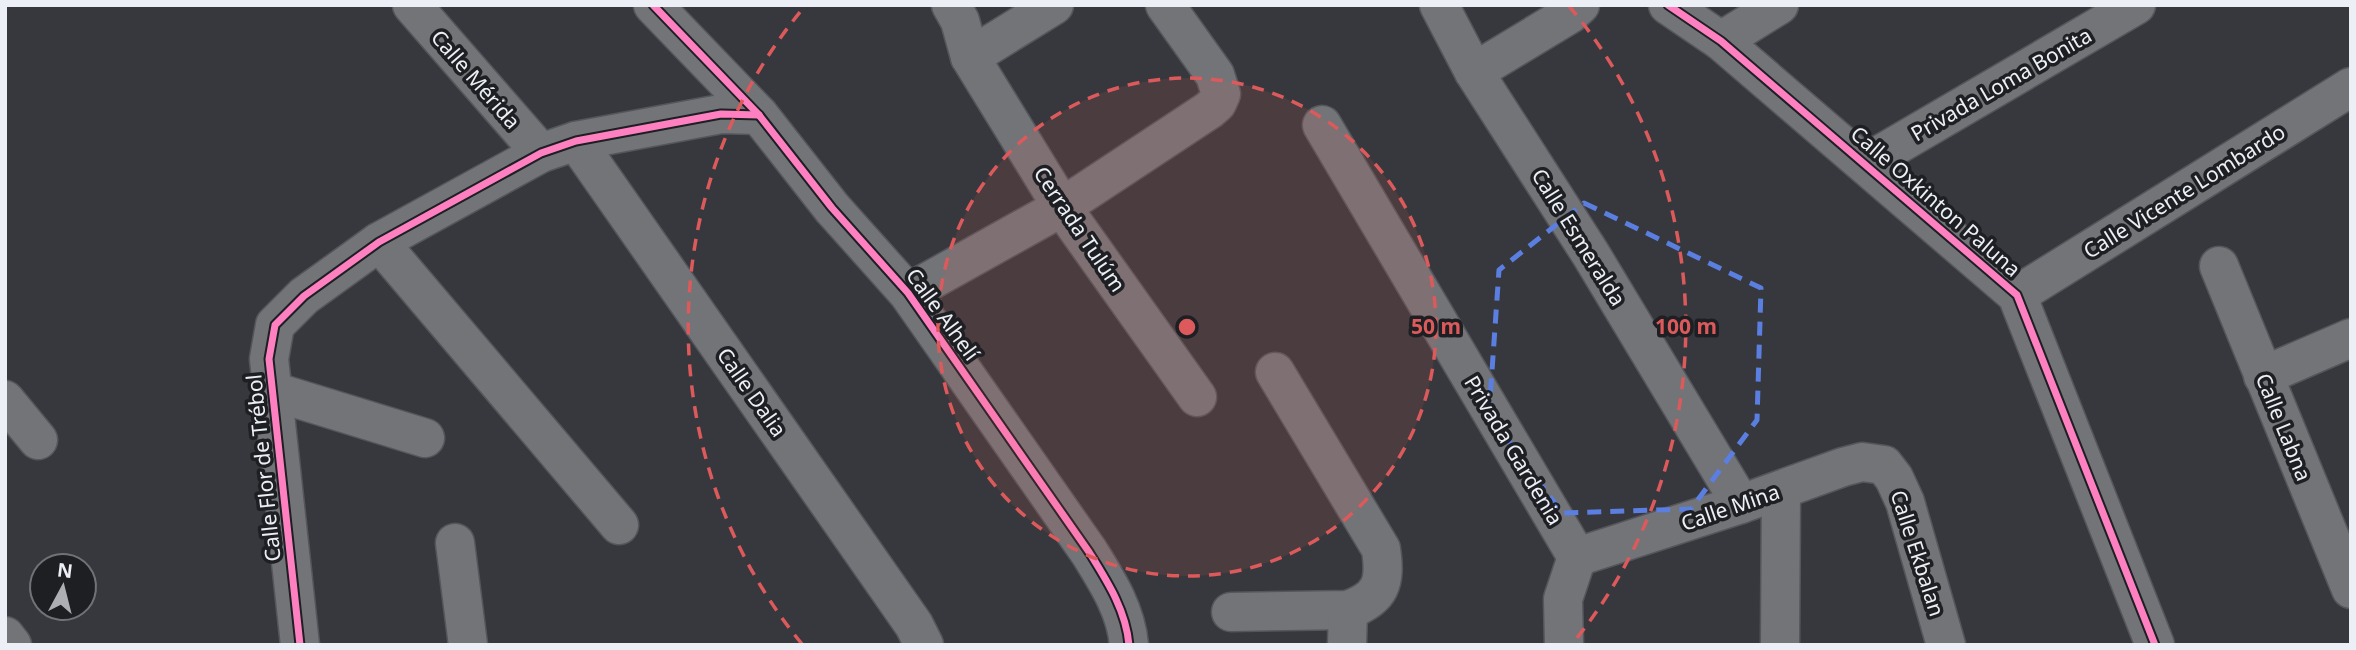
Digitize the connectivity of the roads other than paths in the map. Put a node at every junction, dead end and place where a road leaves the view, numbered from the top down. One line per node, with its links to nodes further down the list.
1 (412, 5): 18 (street, Calle Mérida)
2 (653, 5): 15 (street, Calle Alhelí)
3 (951, 5): 12 (street, Cerrada Tulúm)
4 (1054, 5): 12 (street)
5 (1165, 5): 20 (street)
6 (1439, 5): 13 (street, Calle Esmeralda)
7 (1580, 5): 13 (street)
8 (1668, 5): 11 (street, Calle Oxkinton Paluna)
9 (1779, 5): 11 (street)
10 (2136, 5): 19 (street, Privada Loma Bonita)
11 (1721, 41): 19 (street, Calle Oxkinton Paluna)
12 (970, 57): 20 (street, Cerrada Tulúm)
13 (1474, 72): 35 (street, Calle Esmeralda)
14 (2351, 87): 24 (street, Calle Vicente Lombardo)
15 (759, 115): 17 (street, Calle Flor de Trébol); 23 (street, Calle Alhelí)
16 (1322, 125): 38 (street, Privada Gardenia)
17 (576, 141): 18 (street, Calle Flor de Trébol); 46 (street, Calle Dalia)
18 (541, 153): 21 (street, Calle Flor de Trébol)
19 (1866, 163): 24 (street, Calle Oxkinton Paluna)
20 (1062, 206): 23 (street); 29 (street, Cerrada Tulúm)
21 (379, 242): 28 (street, Calle Flor de Trébol); 36 (street)
22 (2219, 266): 27 (street, Calle Labna)
23 (908, 293): 47 (street, Calle Alhelí)
24 (2017, 295): 51 (street, Calle Oxkinton Paluna)
25 (2351, 338): 27 (street)
26 (1275, 372): 41 (street)
27 (2263, 376): 39 (street, Calle Labna)
28 (272, 391): 31 (street); 44 (street, Calle Flor de Trébol)
29 (1197, 397)
30 (5, 400): 32 (street)
31 (425, 438)
32 (38, 440)
33 (1884, 465): 34 (street, Calle Mina); 50 (street, Calle Ekbalan)
34 (1781, 490): 35 (street, Calle Mina); 49 (street)
35 (1741, 504): 38 (street, Calle Mina)
36 (619, 525)
37 (455, 543): 45 (street)
38 (1577, 557): 48 (street)
39 (2351, 589)
40 (1231, 612): 41 (street)
41 (1357, 616)
42 (5, 636): 43 (street)
43 (12, 645)
44 (300, 645)
45 (468, 645)
46 (924, 645)
47 (1129, 645)
48 (1564, 645)
49 (1780, 645)
50 (1947, 645)
51 (2155, 645)

